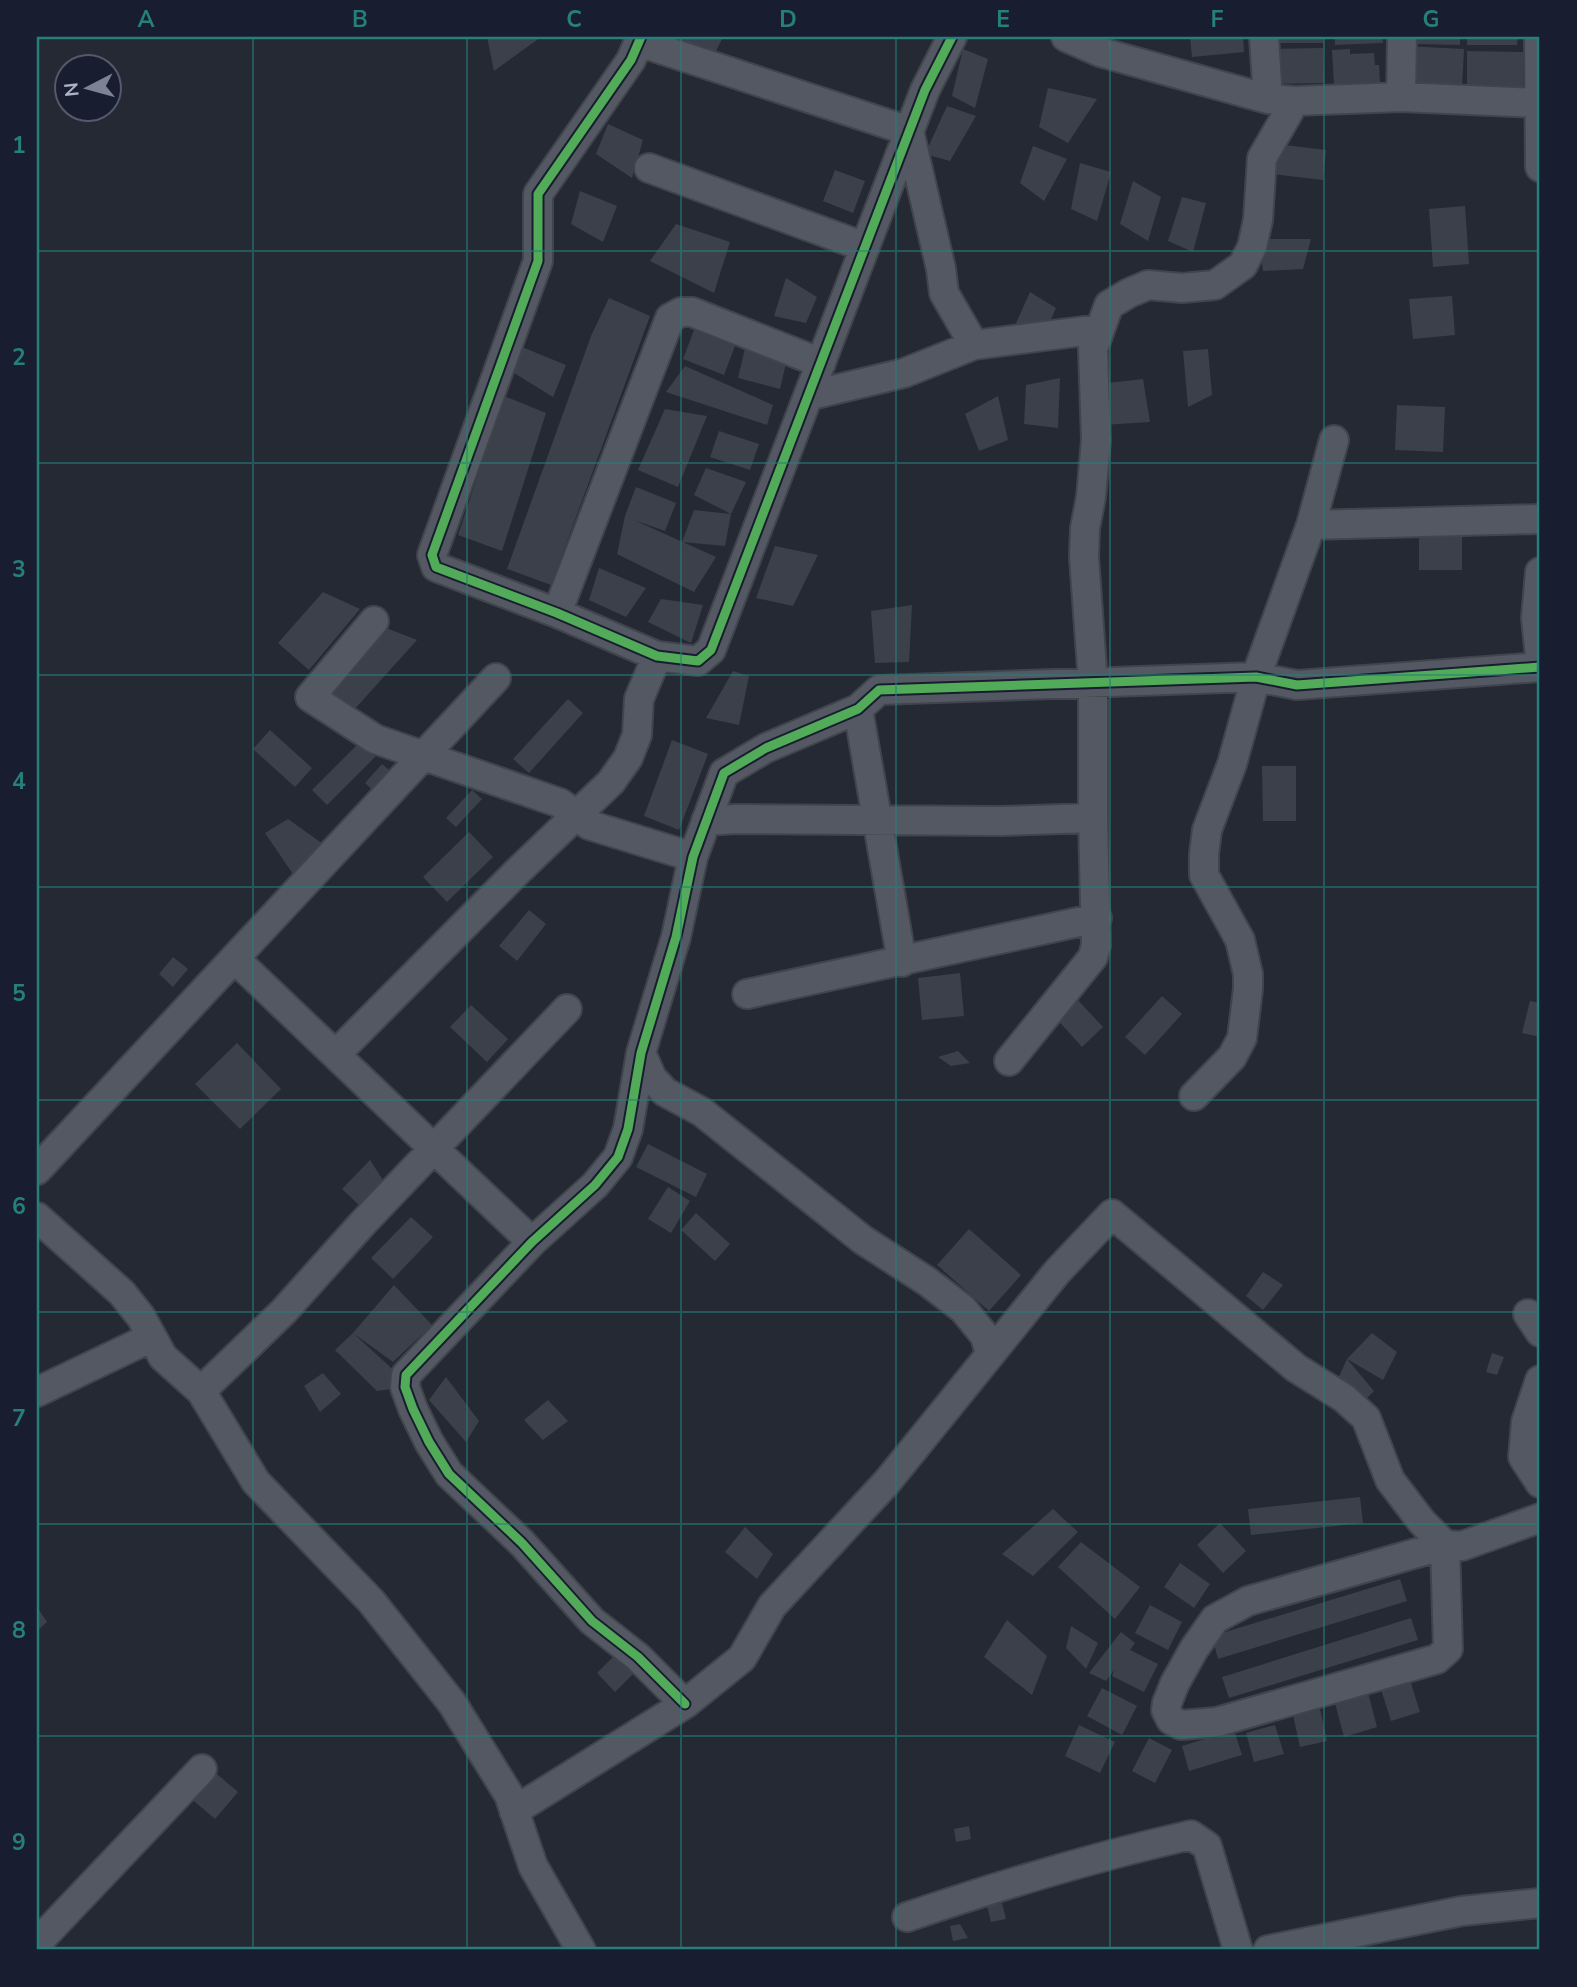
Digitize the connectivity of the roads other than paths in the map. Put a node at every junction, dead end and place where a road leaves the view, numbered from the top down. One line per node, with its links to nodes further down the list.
1 (952, 37): 10 (street)
2 (1066, 37): 8 (street)
3 (1264, 37): 8 (street)
4 (1402, 37): 7 (street)
5 (1538, 37): 9 (street)
6 (640, 39): 10 (street); 22 (street)
7 (1401, 97): 8 (street); 9 (street)
8 (1281, 100): 14 (street)
9 (1540, 103): 11 (street)
10 (909, 131): 13 (street); 15 (street)
11 (1540, 167)
12 (649, 168): 13 (street)
13 (865, 247): 16 (street)
14 (1100, 329): 15 (street); 29 (street)
15 (974, 345): 17 (street)
16 (821, 363): 17 (street); 22 (street)
17 (808, 396): 24 (street)
18 (1334, 440): 20 (street)
19 (1540, 519): 20 (street)
20 (1311, 525): 27 (street)
21 (1540, 572): 25 (street)
22 (557, 613): 24 (street)
23 (374, 621): 31 (street)
24 (657, 656): 32 (street)
25 (1540, 657)
26 (1540, 667): 27 (street)
27 (1256, 677): 29 (street); 45 (street)
28 (496, 678): 31 (street)
29 (1093, 683): 30 (street); 33 (street)
30 (858, 709): 34 (street); 35 (street)
31 (422, 756): 32 (street); 38 (street)
32 (575, 814): 36 (street); 43 (street)
33 (1093, 818): 35 (street); 37 (street)
34 (706, 821): 35 (street); 36 (street)
35 (877, 821): 39 (street)
36 (693, 857): 42 (street)
37 (1097, 918): 39 (street); 44 (street)
38 (235, 959): 43 (street); 47 (street)
39 (902, 962): 40 (street)
40 (747, 994)
41 (567, 1009): 46 (street)
42 (641, 1053): 49 (street); 51 (street)
43 (336, 1054): 46 (street)
44 (1009, 1061)
45 (1194, 1096)
46 (436, 1149): 49 (street); 53 (street)
47 (37, 1170)
48 (37, 1217): 50 (street)
49 (532, 1242): 58 (street)
50 (152, 1337): 53 (street); 54 (street)
51 (990, 1354): 57 (street); 58 (street)
52 (1540, 1380): 55 (street)
53 (201, 1391): 60 (street)
54 (37, 1392)
55 (1540, 1483)
56 (1540, 1518): 57 (street)
57 (1445, 1545): 57 (street)
58 (685, 1704): 60 (street)
59 (202, 1769): 63 (street)
60 (514, 1811): 64 (street)
61 (1540, 1903): 66 (street)
62 (907, 1917): 65 (street)
63 (37, 1943)
64 (581, 1950)
65 (1238, 1950)
66 (1268, 1950)

